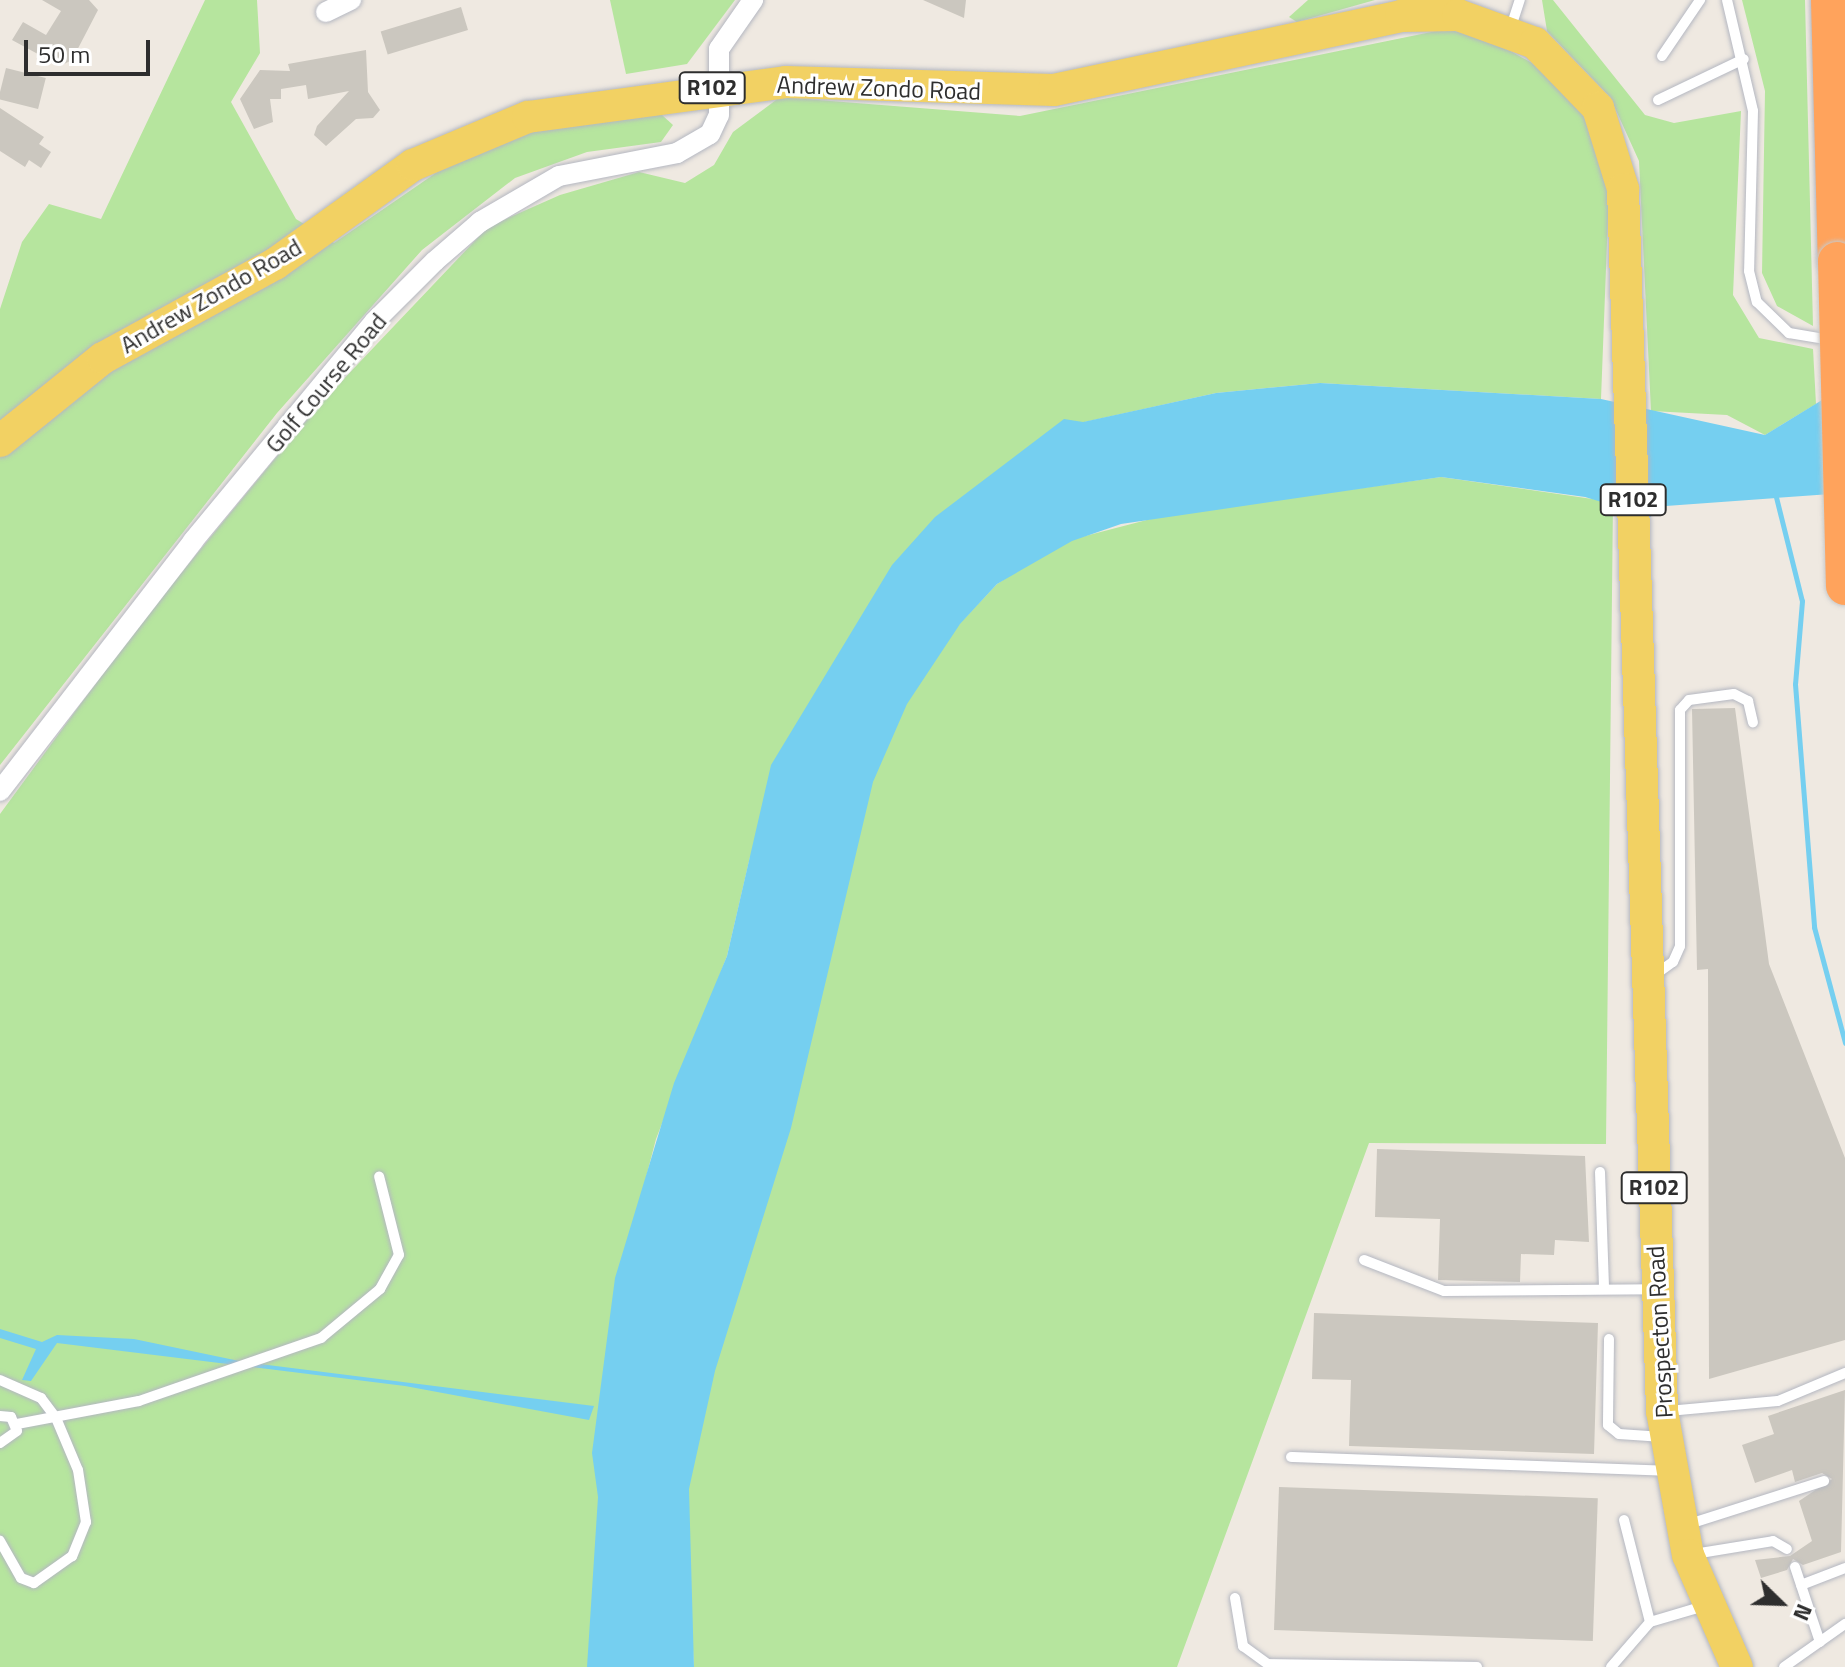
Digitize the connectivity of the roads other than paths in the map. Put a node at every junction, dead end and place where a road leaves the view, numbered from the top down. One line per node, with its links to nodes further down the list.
1 (351, 0): 7 (street)
2 (753, 0): 12 (street, Golf Course Road)
3 (1432, 0): 9 (main road)
4 (1700, 0): 10 (lane)
5 (1727, 0): 11 (lane)
6 (1830, 0): 16 (highway, bridge)
7 (326, 12)
8 (1515, 15): 9 (main road, Andrew Zondo Road / R102); 19 (main road, Prospecton Road / R102)
9 (1401, 16): 12 (main road, Andrew Zondo Road / R102)
10 (1662, 56)
11 (1744, 59): 13 (lane); 14 (lane)
12 (718, 87): 15 (main road, Andrew Zondo Road / R102); 18 (street, Golf Course Road)
13 (1658, 100)
14 (1845, 339)
15 (0, 441)
16 (1845, 586)
17 (1753, 722): 19 (lane)
18 (0, 791)
19 (1647, 980): 24 (main road, Prospecton Road / R102)
20 (1600, 1172): 23 (lane)
21 (379, 1176): 29 (lane)
22 (1364, 1260): 23 (lane)
23 (1604, 1286): 24 (lane)
24 (1657, 1290): 31 (main road, Prospecton Road / R102)
25 (1609, 1339): 31 (lane)
26 (1845, 1373): 31 (lane)
27 (0, 1380): 29 (lane)
28 (0, 1416): 30 (lane)
29 (56, 1418): 30 (lane); 37 (lane)
30 (17, 1424): 32 (lane)
31 (1663, 1424): 34 (main road, Prospecton Road / R102)
32 (0, 1443)
33 (1291, 1457): 34 (lane)
34 (1668, 1471): 38 (main road, Prospecton Road / R102)
35 (1824, 1481): 38 (lane)
36 (1624, 1520): 45 (lane)
37 (0, 1541)
38 (1684, 1541): 39 (lane); 44 (main road, Prospecton Road / R102)
39 (1787, 1549)
40 (1795, 1567): 42 (lane)
41 (1845, 1568): 42 (lane)
42 (1801, 1585): 47 (lane)
43 (1235, 1598): 48 (lane)
44 (1706, 1606): 45 (lane); 50 (main road, Prospecton Road / R102)
45 (1650, 1622): 49 (lane)
46 (1845, 1624): 47 (lane)
47 (1820, 1642): 51 (lane)
48 (1477, 1667)
49 (1611, 1667)
50 (1737, 1667)
51 (1784, 1667)

